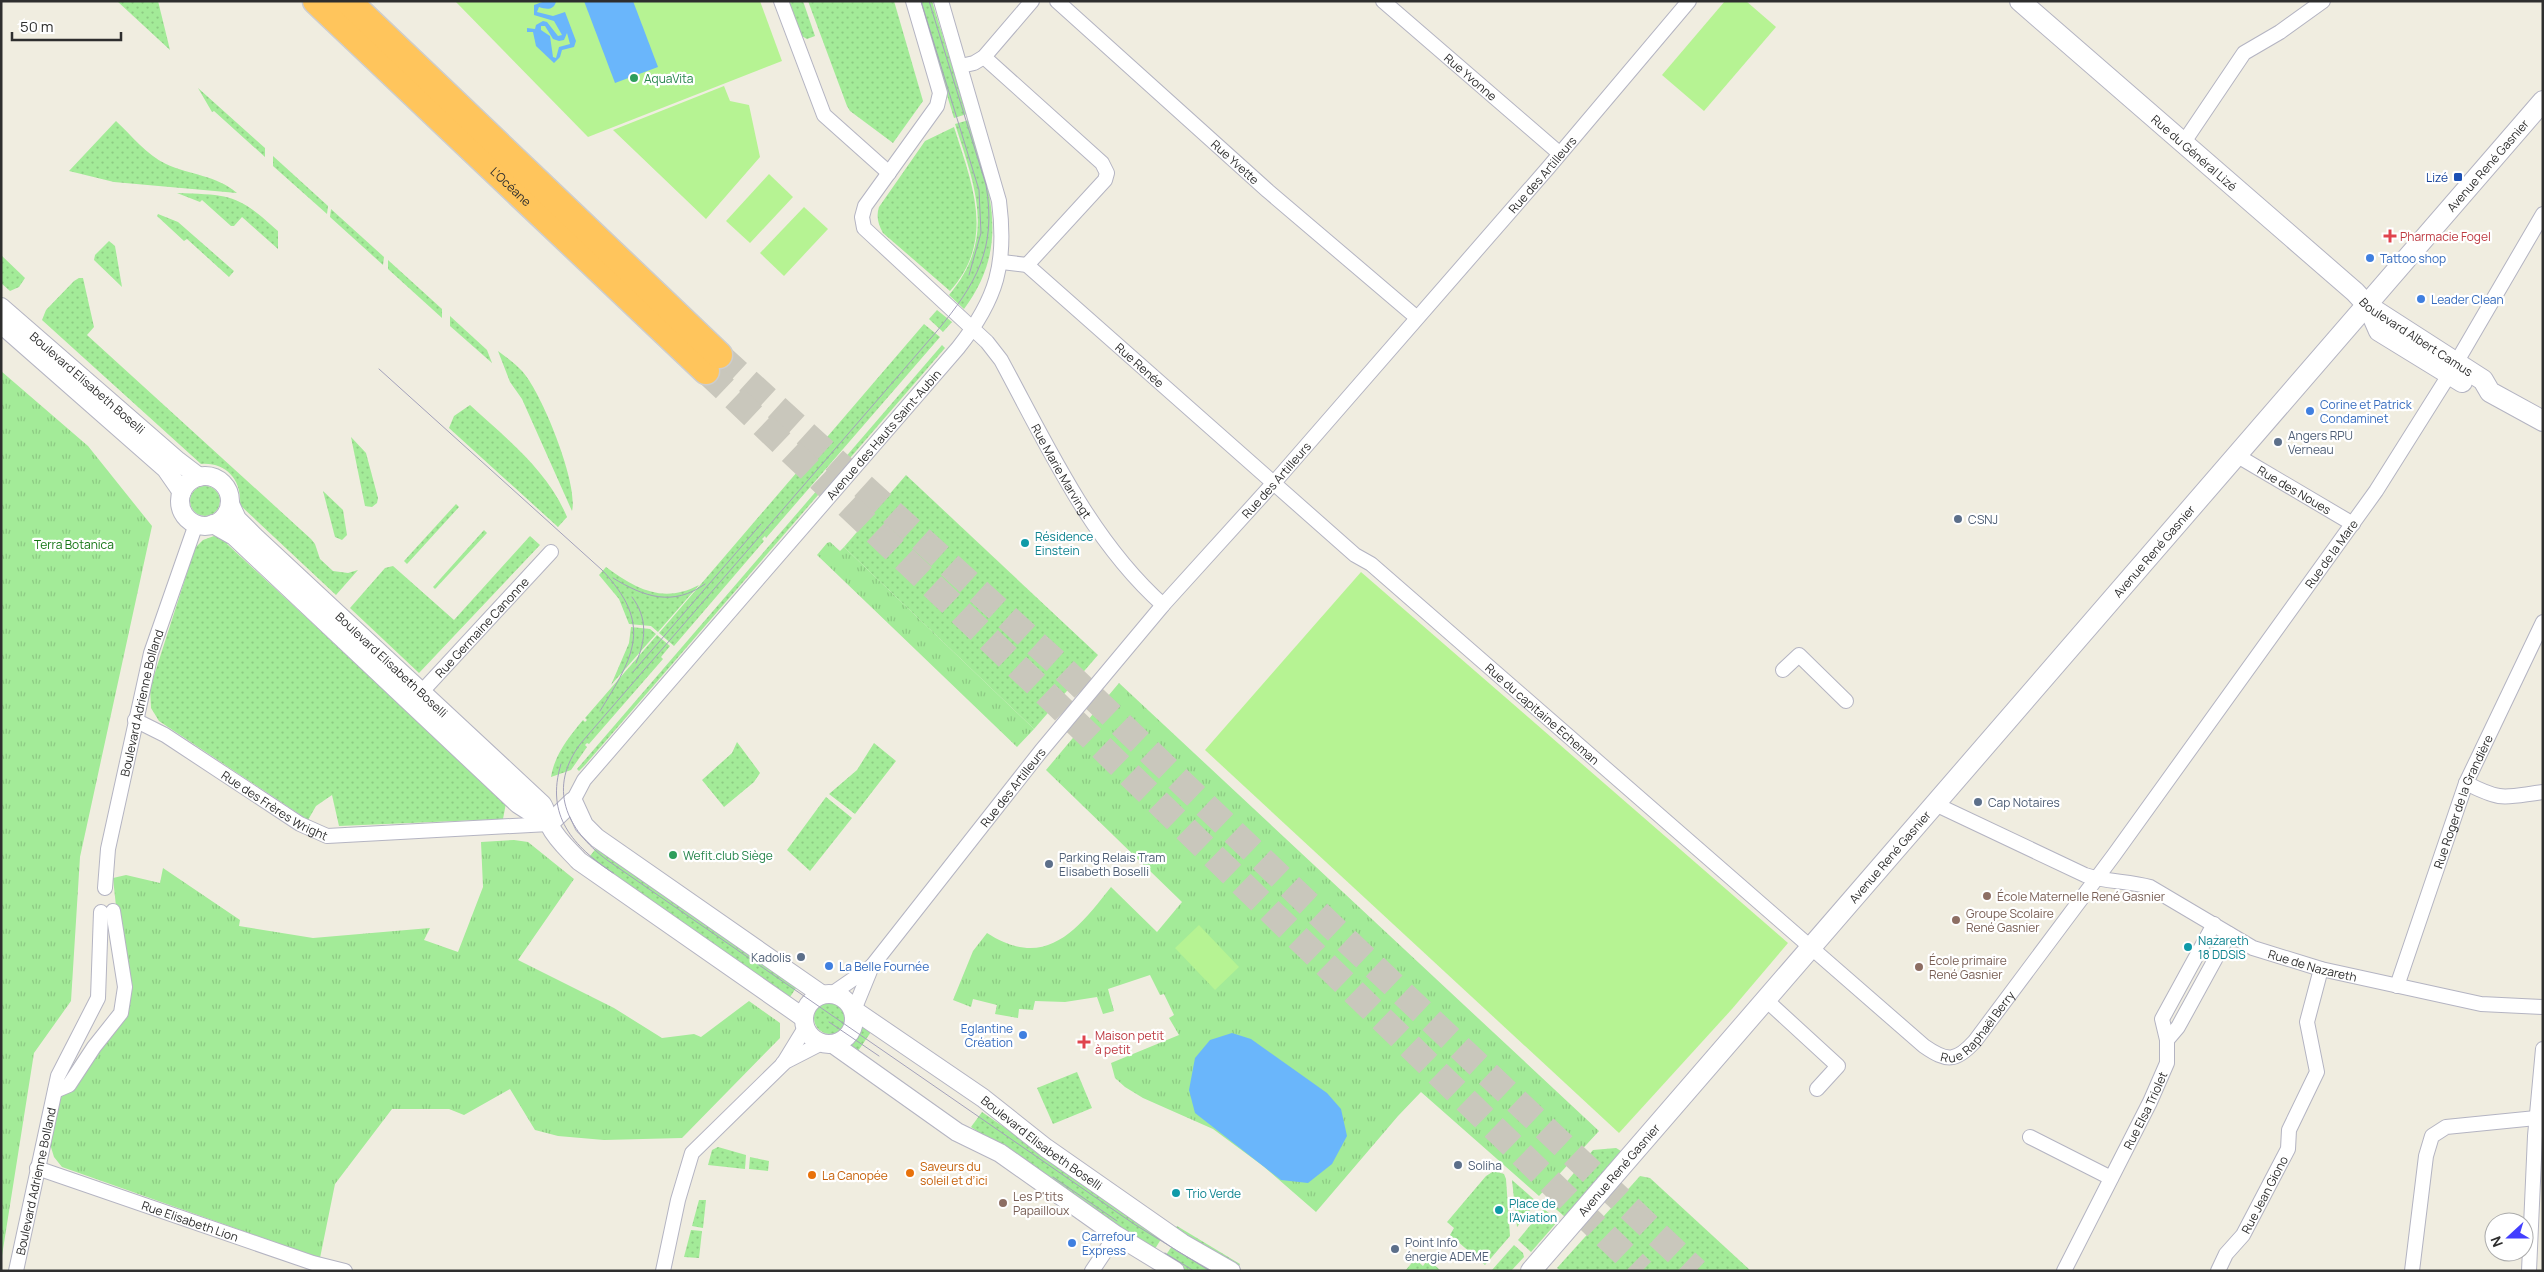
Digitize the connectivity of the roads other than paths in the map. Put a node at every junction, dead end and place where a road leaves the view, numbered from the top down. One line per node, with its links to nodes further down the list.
1 (296, 1): 15 (highway)
2 (316, 1): 15 (highway, L’Océane)
3 (348, 1): 15 (highway, L’Océane)
4 (781, 1): 19 (street)
5 (913, 1): 19 (street)
6 (941, 1): 14 (street, Avenue des Hauts Saint-Aubin)
7 (1032, 1): 13 (street)
8 (1058, 1): 25 (street, Rue Yvette)
9 (1383, 1): 18 (street, Rue Yvonne)
10 (1689, 1): 18 (street, Rue des Artilleurs)
11 (2020, 1): 17 (main road, Rue du Général Lizé)
12 (2323, 1): 17 (street)
13 (984, 57): 14 (street); 22 (street)
14 (961, 66): 21 (street, Avenue des Hauts Saint-Aubin)
15 (397, 78)
16 (2543, 101): 23 (main road, Avenue René Gasnier)
17 (2184, 142): 23 (main road, Rue du Général Lizé)
18 (1559, 153): 25 (street, Rue des Artilleurs)
19 (889, 173): 27 (street, Rue Marie Marvingt)
20 (2543, 214): 28 (street, Rue de la Mare)
21 (1002, 262): 22 (street); 27 (street, Avenue des Hauts Saint-Aubin)
22 (1027, 265): 32 (street, Rue Renée)
23 (2368, 306): 28 (main road, Boulevard Albert Camus); 30 (main road, Avenue René Gasnier)
24 (1, 307): 31 (street, Boulevard Elisabeth Boselli)
25 (1416, 317): 32 (street, Rue des Artilleurs)
26 (1, 324): 33 (street)
27 (973, 329): 39 (street, Rue Marie Marvingt); 47 (street, Avenue des Hauts Saint-Aubin)
28 (2452, 369): 29 (main road, Boulevard Albert Camus); 37 (street, Rue de la Mare)
29 (2543, 421)
30 (2236, 455): 37 (street, Rue des Noues); 48 (main road, Avenue René Gasnier)
31 (199, 477): 33 (street); 34 (street)
32 (1274, 481): 39 (street, Rue des Artilleurs); 54 (street, Rue du capitaine Echeman)
33 (182, 492): 35 (street)
34 (230, 504): 36 (street); 42 (street, Boulevard Elisabeth Boselli)
35 (196, 524): 36 (street); 44 (street, Boulevard Adrienne Bolland)
36 (213, 524): 42 (street, Boulevard Elisabeth Boselli)
37 (2353, 524): 50 (street, Rue de la Mare)
38 (551, 552): 42 (street, Rue Germaine Canonne)
39 (1163, 605): 55 (street, Rue des Artilleurs)
40 (2543, 622): 45 (street, Rue Roger de la Grandière)
41 (1783, 670): 43 (street)
42 (415, 698): 49 (street, Boulevard Elisabeth Boselli)
43 (1846, 701)
44 (136, 720): 49 (street, Rue des Frères Wright); 51 (street, Boulevard Adrienne Bolland)
45 (2466, 783): 46 (street); 57 (street, Rue Roger de la Grandière)
46 (2543, 792)
47 (573, 801): 49 (street); 58 (street)
48 (1935, 804): 50 (street, Rue de Nazareth); 54 (main road, Avenue René Gasnier)
49 (549, 824): 62 (street, Boulevard Elisabeth Boselli)
50 (2096, 879): 52 (street, Rue de Nazareth); 54 (street, Rue Raphaël Berry)
51 (106, 888)
52 (2214, 924): 53 (street, Rue de Nazareth); 63 (street, Rue Elsa Triolet)
53 (2230, 934): 56 (street, Rue de Nazareth); 63 (street)
54 (1810, 947): 59 (main road, Avenue René Gasnier)
55 (872, 966): 58 (street, Rue des Artilleurs); 61 (street, Rue des Artilleurs)
56 (2321, 969): 57 (street, Rue de Nazareth); 83 (street, Rue Jean Giono)
57 (2397, 986): 60 (street, Rue de Nazareth)
58 (827, 994): 61 (street); 62 (street)
59 (1765, 999): 67 (street); 81 (main road, Avenue René Gasnier)
60 (2543, 1007)
61 (854, 1010): 64 (street); 80 (street, Boulevard Elisabeth Boselli)
62 (805, 1023): 64 (street); 66 (street)
63 (2167, 1040): 72 (street, Rue Elsa Triolet)
64 (827, 1044): 66 (street); 73 (street)
65 (2543, 1049): 69 (street)
66 (783, 1064): 77 (street)
67 (1817, 1089)
68 (55, 1091): 68 (street, Boulevard Adrienne Bolland); 71 (street, Boulevard Adrienne Bolland)
69 (2536, 1118): 74 (street); 84 (street)
70 (2030, 1137): 72 (street)
71 (37, 1168): 75 (street, Boulevard Adrienne Bolland); 76 (street, Rue Elisabeth Lion)
72 (2111, 1178): 82 (street, Rue Elsa Triolet)
73 (1116, 1235): 78 (street); 79 (street)
74 (2537, 1242): 85 (street)
75 (16, 1271)
76 (345, 1271)
77 (663, 1271)
78 (1092, 1271)
79 (1175, 1271)
80 (1231, 1271)
81 (1531, 1271)
82 (2064, 1271)
83 (2218, 1271)
84 (2412, 1271)
85 (2529, 1271)

